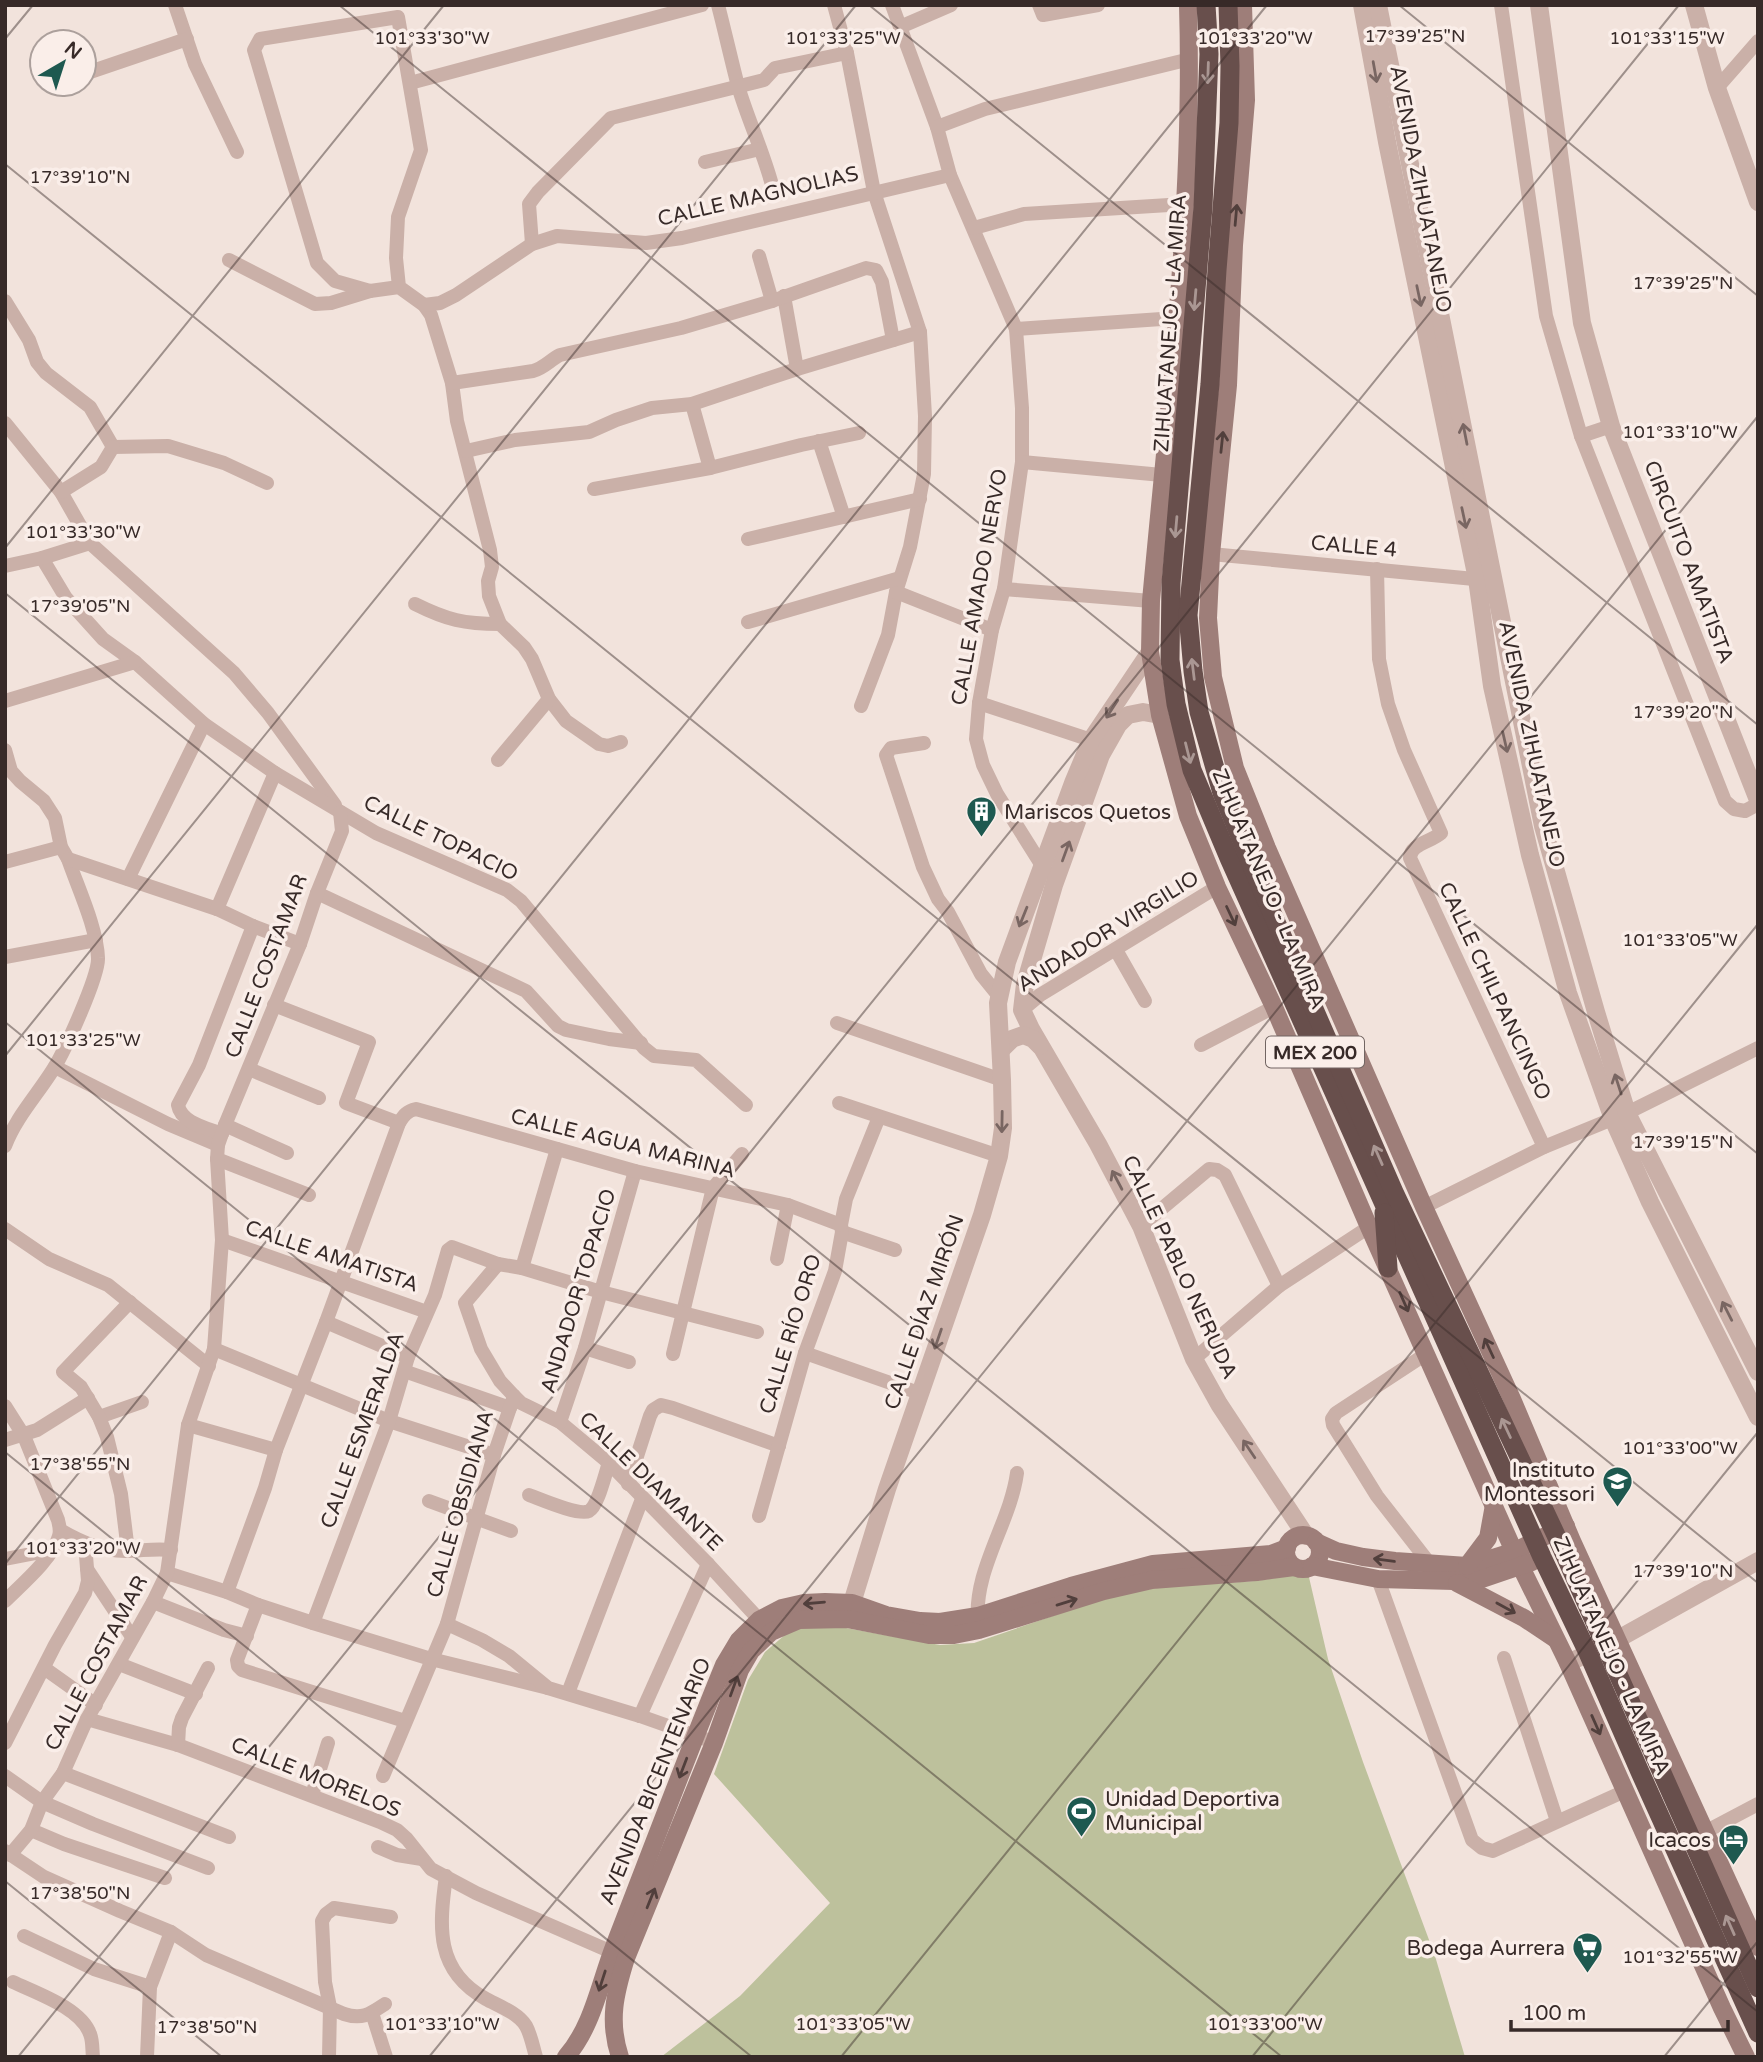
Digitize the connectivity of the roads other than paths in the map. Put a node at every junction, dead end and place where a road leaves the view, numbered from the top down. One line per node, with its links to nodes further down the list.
1 (175, 5): 20 (street)
2 (702, 5): 25 (street)
3 (718, 5): 26 (street)
4 (834, 5): 22 (street)
5 (892, 5): 18 (street, CALLE AMADO NERVO)
6 (951, 5): 18 (street)
7 (1039, 5): 8 (street)
8 (1098, 5)
9 (1188, 5): 23 (main road)
10 (1206, 5): 143 (highway, ZIHUATANEJO - LA MIRA / MEX 200, one-way to 143)
11 (1228, 5): 52 (highway, ZIHUATANEJO - LA MIRA / MEX 200)
12 (1243, 5): 52 (main road, one-way to 12)
13 (1362, 5): 19 (street, AVENIDA ZIHUATANEJO)
14 (1378, 5): 19 (street, AVENIDA ZIHUATANEJO)
15 (1501, 5): 57 (street)
16 (1539, 5): 55 (street, CIRCUITO AMATISTA)
17 (1694, 5): 27 (street)
18 (900, 27): 28 (street, CALLE AMADO NERVO)
19 (1377, 37): 75 (street, AVENIDA ZIHUATANEJO)
20 (187, 40): 24 (street); 30 (street)
21 (1758, 41): 27 (street)
22 (846, 52): 26 (street); 34 (street)
23 (1190, 59): 28 (street); 36 (main road)
24 (98, 69)
25 (410, 83): 41 (street); 42 (street)
26 (738, 86): 29 (street); 38 (street)
27 (1717, 88): 35 (street)
28 (937, 127): 32 (street, CALLE AMADO NERVO)
29 (760, 149): 31 (street); 33 (street)
30 (237, 152)
31 (705, 162)
32 (950, 175): 34 (street, CALLE MAGNOLIAS); 37 (street, CALLE AMADO NERVO)
33 (772, 185)
34 (874, 192): 38 (street, CALLE MAGNOLIAS); 48 (street)
35 (1758, 202)
36 (1185, 204): 37 (street); 46 (main road)
37 (974, 228): 47 (street, CALLE AMADO NERVO)
38 (532, 244): 45 (street, CALLE MAGNOLIAS)
39 (759, 256): 43 (street)
40 (229, 260): 42 (street)
41 (399, 287): 42 (street); 45 (street)
42 (370, 291)
43 (778, 298): 49 (street); 50 (street); 51 (street)
44 (5, 302): 59 (street)
45 (424, 305): 51 (street)
46 (1176, 318): 47 (street); 63 (main road)
47 (1016, 329): 61 (street, CALLE AMADO NERVO)
48 (920, 332): 49 (street); 67 (street)
49 (893, 340): 50 (street)
50 (797, 369): 53 (street)
51 (452, 383): 60 (street)
52 (1219, 385): 71 (main road, one-way to 52); 202 (highway, ZIHUATANEJO - LA MIRA / MEX 200, one-way to 52)
53 (692, 404): 60 (street); 62 (street)
54 (5, 423): 66 (street)
55 (1611, 426): 57 (street); 98 (street, CIRCUITO AMATISTA)
56 (859, 433): 58 (street)
57 (1581, 436): 98 (street)
58 (819, 441): 62 (street); 68 (street)
59 (113, 447): 64 (street); 66 (street)
60 (466, 451): 81 (street)
61 (1022, 462): 63 (street); 77 (street, CALLE AMADO NERVO)
62 (710, 468): 65 (street)
63 (1162, 475): 78 (main road)
64 (267, 483)
65 (594, 489)
66 (61, 492): 70 (street)
67 (920, 499): 68 (street); 76 (street)
68 (844, 517): 69 (street)
69 (748, 539)
70 (90, 543): 72 (street); 99 (street)
71 (1211, 554): 74 (street, CALLE 4); 145 (main road)
72 (43, 558): 73 (street); 84 (street, CALLE TOPACIO)
73 (5, 566)
74 (1377, 569): 75 (street, CALLE 4); 135 (street, CALLE CHILPANCINGO)
75 (1485, 580): 130 (street, AVENIDA ZIHUATANEJO)
76 (898, 585): 80 (street); 82 (street); 88 (street)
77 (1004, 589): 78 (street); 82 (street, CALLE AMADO NERVO)
78 (1151, 601): 83 (main road)
79 (415, 604): 81 (street)
80 (748, 622)
81 (500, 624): 85 (street)
82 (992, 630): 87 (street, CALLE AMADO NERVO)
83 (1150, 652): 89 (main road); 91 (street, CALLE DÍAZ MIRÓN, one-way to 91)
84 (135, 662): 86 (street); 90 (street, CALLE TOPACIO)
85 (549, 699): 92 (street); 95 (street)
86 (5, 701)
87 (979, 703): 91 (street); 102 (street, CALLE AMADO NERVO)
88 (861, 706)
89 (1160, 715): 104 (street, one-way to 89); 105 (main road)
90 (204, 724): 97 (street, CALLE TOPACIO); 103 (street)
91 (1091, 740): 102 (street, CALLE DÍAZ MIRÓN)
92 (621, 742)
93 (924, 743): 113 (street)
94 (5, 750): 96 (street)
95 (498, 760)
96 (8, 772): 100 (street)
97 (275, 774): 99 (street, CALLE TOPACIO); 107 (street)
98 (1758, 802)
99 (340, 812): 106 (street, CALLE COSTAMAR); 119 (street, CALLE TOPACIO)
100 (65, 853): 101 (street); 103 (street); 109 (street)
101 (5, 862)
102 (1043, 867): 104 (street, CALLE AMADO NERVO); 113 (street, CALLE DÍAZ MIRÓN, one-way to 113)
103 (128, 879): 107 (street)
104 (1054, 885): 117 (street)
105 (1217, 887): 111 (street, ANDADOR VIRGILIO); 116 (main road, one-way to 116)
106 (317, 893): 110 (street, CALLE COSTAMAR); 119 (street)
107 (217, 909): 108 (street)
108 (253, 926): 110 (street); 133 (street)
109 (96, 940): 112 (street); 124 (street)
110 (300, 944): 115 (street, CALLE COSTAMAR)
111 (1116, 950): 114 (street); 117 (street, ANDADOR VIRGILIO)
112 (5, 957)
113 (998, 996): 123 (street, CALLE DÍAZ MIRÓN)
114 (1145, 1001)
115 (274, 1005): 125 (street, CALLE COSTAMAR); 132 (street)
116 (1274, 1007): 120 (street); 147 (main road)
117 (1022, 1010): 121 (street, CALLE PABLO NERUDA)
118 (837, 1023): 126 (street)
119 (640, 1043): 129 (street, CALLE TOPACIO)
120 (1201, 1045)
121 (1043, 1048): 123 (street); 146 (street, CALLE PABLO NERUDA, one-way to 121)
122 (1758, 1048): 130 (street)
123 (1001, 1050): 126 (street, CALLE DÍAZ MIRÓN)
124 (55, 1067): 133 (street); 134 (street)
125 (248, 1069): 127 (street); 133 (street, CALLE COSTAMAR)
126 (1002, 1080): 139 (street, CALLE DÍAZ MIRÓN, one-way to 139)
127 (318, 1098)
128 (839, 1103): 131 (street)
129 (746, 1105)
130 (1620, 1116): 135 (street); 171 (street, AVENIDA ZIHUATANEJO, one-way to 130); 181 (street, AVENIDA ZIHUATANEJO)
131 (879, 1117): 139 (street); 148 (street, CALLE RÍO ORO)
132 (399, 1123): 136 (street, CALLE AGUA MARINA); 157 (street)
133 (220, 1141): 137 (street); 142 (street); 150 (street, CALLE COSTAMAR)
134 (5, 1146)
135 (1544, 1147): 145 (street)
136 (557, 1149): 140 (street, CALLE AGUA MARINA); 155 (street)
137 (287, 1153)
138 (742, 1154): 141 (street)
139 (999, 1156): 176 (street, CALLE DÍAZ MIRÓN, one-way to 176)
140 (635, 1171): 141 (street, CALLE AGUA MARINA); 159 (street, ANDADOR TOPACIO)
141 (713, 1188): 144 (street, CALLE AGUA MARINA); 162 (street)
142 (310, 1195)
143 (1384, 1202): 156 (highway); 207 (highway, ZIHUATANEJO - LA MIRA / MEX 200)
144 (788, 1205): 148 (street, CALLE AGUA MARINA); 153 (street)
145 (1423, 1207): 202 (main road, one-way to 145)
146 (1141, 1226): 158 (street); 170 (street, CALLE PABLO NERUDA)
147 (1369, 1227): 156 (main road); 158 (street)
148 (841, 1228): 151 (street, CALLE AGUA MARINA); 167 (street, CALLE RÍO ORO)
149 (5, 1229): 160 (street)
150 (222, 1240): 157 (street, CALLE AMATISTA); 166 (street, CALLE COSTAMAR)
151 (895, 1250)
152 (448, 1251): 154 (street, CALLE RÍO ORO); 161 (street, CALLE ESMERALDA)
153 (777, 1259)
154 (498, 1264): 155 (street, CALLE RÍO ORO); 179 (street, CALLE DIAMANTE)
155 (522, 1268): 159 (street, CALLE RÍO ORO)
156 (1388, 1268): 169 (main road, one-way to 169)
157 (341, 1281): 161 (street, CALLE AMATISTA); 163 (street)
158 (1279, 1286): 170 (street)
159 (600, 1292): 162 (street, CALLE RÍO ORO); 165 (street, ANDADOR TOPACIO)
160 (130, 1303): 174 (street); 177 (street)
161 (427, 1312): 173 (street, CALLE ESMERALDA)
162 (683, 1312): 164 (street, CALLE RÍO ORO); 168 (street)
163 (326, 1322): 173 (street, CALLE DIAMANTE); 175 (street)
164 (757, 1332)
165 (585, 1348): 172 (street); 184 (street, ANDADOR TOPACIO)
166 (214, 1349): 174 (street, CALLE COSTAMAR); 175 (street)
167 (805, 1353): 176 (street); 188 (street, CALLE RÍO ORO)
168 (673, 1354)
169 (1426, 1354): 197 (main road); 214 (street)
170 (1194, 1359): 203 (street, CALLE PABLO NERUDA, one-way to 170)
171 (1755, 1360)
172 (629, 1362)
173 (406, 1364): 179 (street, CALLE DIAMANTE); 183 (street, CALLE ESMERALDA)
174 (209, 1366): 185 (street, CALLE COSTAMAR)
175 (301, 1384): 183 (street); 189 (street)
176 (919, 1394): 225 (street, CALLE DÍAZ MIRÓN)
177 (88, 1398): 182 (street); 186 (street)
178 (142, 1402): 182 (street)
179 (512, 1402): 184 (street, CALLE DIAMANTE); 190 (street, CALLE OBSIDIANA)
180 (5, 1406): 186 (street)
181 (1758, 1417)
182 (99, 1418): 208 (street)
183 (388, 1421): 190 (street); 227 (street, CALLE ESMERALDA)
184 (560, 1422): 191 (street, CALLE DIAMANTE)
185 (188, 1425): 189 (street); 206 (street, CALLE COSTAMAR)
186 (24, 1436): 187 (street); 200 (street)
187 (5, 1440)
188 (779, 1446): 193 (street); 198 (street, CALLE RÍO ORO)
189 (276, 1450): 222 (street)
190 (494, 1455): 199 (street, CALLE OBSIDIANA)
191 (608, 1463): 193 (street, CALLE DIAMANTE); 194 (street)
192 (1017, 1474): 228 (street)
193 (628, 1484): 195 (street, CALLE DIAMANTE)
194 (529, 1495)
195 (642, 1499): 213 (street, CALLE DIAMANTE); 242 (street)
196 (429, 1500): 199 (street)
197 (1494, 1504): 211 (main road); 216 (main road)
198 (759, 1516)
199 (475, 1519): 201 (street); 229 (street, CALLE OBSIDIANA)
200 (60, 1530): 204 (street); 209 (street)
201 (511, 1531)
202 (1564, 1537): 207 (main road); 234 (highway, ZIHUATANEJO - LA MIRA / MEX 200)
203 (1311, 1539): 205 (main road); 214 (main road, one-way to 203); 215 (main road)
204 (85, 1543): 208 (street); 217 (street)
205 (1287, 1548): 215 (main road); 218 (main road)
206 (171, 1550): 208 (street); 219 (street, CALLE COSTAMAR)
207 (1538, 1550): 211 (main road); 234 (highway, ZIHUATANEJO - LA MIRA / MEX 200)
208 (128, 1551)
209 (48, 1556): 210 (street); 223 (street)
210 (5, 1559)
211 (1518, 1559): 216 (main road); 221 (main road); 233 (main road)
212 (1758, 1561): 234 (street)
213 (708, 1564): 230 (street, CALLE DIAMANTE); 246 (street)
214 (1430, 1564): 216 (main road)
215 (1303, 1566): 218 (main road); 220 (main road)
216 (1467, 1566)
217 (87, 1568): 232 (street); 239 (street)
218 (1197, 1569): 228 (main road)
219 (167, 1573): 222 (street); 224 (street, CALLE COSTAMAR)
220 (1378, 1579): 221 (main road); 263 (street)
221 (1454, 1581): 233 (main road, one-way to 233)
222 (227, 1592): 226 (street)
223 (8, 1597)
224 (153, 1602): 231 (street); 232 (street, CALLE COSTAMAR)
225 (852, 1603): 228 (main road, AVENIDA BICENTENARIO); 230 (main road, AVENIDA BICENTENARIO, one-way to 230)
226 (258, 1605): 227 (street); 231 (street)
227 (313, 1623): 236 (street)
228 (978, 1623): 230 (main road, AVENIDA BICENTENARIO)
229 (447, 1624): 236 (street); 241 (street)
230 (765, 1626): 250 (main road, AVENIDA BICENTENARIO); 253 (main road, AVENIDA BICENTENARIO, one-way to 230)
231 (247, 1636): 249 (street)
232 (132, 1637): 238 (street, CALLE COSTAMAR)
233 (1556, 1640): 237 (main road)
234 (1603, 1646): 237 (street); 255 (highway, ZIHUATANEJO - LA MIRA / MEX 200); 285 (highway, ZIHUATANEJO - LA MIRA / MEX 200)
235 (1504, 1658): 263 (street)
236 (432, 1659): 241 (street); 249 (street)
237 (1568, 1663): 259 (main road, one-way to 259)
238 (119, 1664): 243 (street); 244 (street, CALLE COSTAMAR)
239 (44, 1668): 244 (street); 247 (street)
240 (208, 1668): 243 (street)
241 (548, 1688): 242 (street)
242 (568, 1693): 246 (street)
243 (196, 1694): 254 (street)
244 (96, 1705): 248 (street, CALLE COSTAMAR)
245 (5, 1710): 247 (street)
246 (640, 1716): 250 (street)
247 (19, 1718): 251 (street)
248 (87, 1719): 254 (street, CALLE MORELOS); 256 (street, CALLE COSTAMAR)
249 (405, 1721): 258 (street)
250 (695, 1735): 253 (street); 277 (main road, AVENIDA BICENTENARIO, one-way to 277)
251 (5, 1743)
252 (328, 1743): 260 (street)
253 (714, 1743): 277 (main road, AVENIDA BICENTENARIO, one-way to 253)
254 (178, 1745): 260 (street, CALLE MORELOS)
255 (1664, 1758): 265 (main road); 280 (highway, ZIHUATANEJO - LA MIRA / MEX 200, one-way to 255)
256 (62, 1773): 261 (street, CALLE COSTAMAR); 266 (street)
257 (5, 1776): 261 (street)
258 (383, 1776)
259 (1625, 1791): 263 (street); 294 (main road)
260 (312, 1795): 269 (street, CALLE MORELOS)
261 (42, 1802): 264 (street, CALLE COSTAMAR); 270 (street)
262 (1758, 1804): 265 (street)
263 (1557, 1821)
264 (30, 1830): 268 (street, CALLE COSTAMAR); 272 (street)
265 (1705, 1832): 276 (main road)
266 (229, 1837)
267 (378, 1847): 269 (street)
268 (7, 1853): 274 (street)
269 (422, 1859): 271 (street, CALLE MORELOS)
270 (208, 1868)
271 (446, 1877): 277 (street, CALLE MORELOS); 293 (street)
272 (165, 1878)
273 (391, 1917): 282 (street)
274 (171, 1932): 279 (street); 282 (street)
275 (24, 1936): 279 (street)
276 (1758, 1947)
277 (619, 1955): 284 (main road, AVENIDA BICENTENARIO, one-way to 284); 286 (main road, AVENIDA BICENTENARIO)
278 (13, 1982): 289 (street)
279 (150, 1987): 290 (street)
280 (1758, 1988)
281 (385, 2004): 283 (street)
282 (330, 2007): 283 (street); 291 (street)
283 (372, 2012): 292 (street)
284 (584, 2029): 286 (main road); 287 (main road, AVENIDA BICENTENARIO)
285 (1758, 2033)
286 (614, 2036): 288 (main road, AVENIDA BICENTENARIO)
287 (573, 2054)
288 (619, 2056)
289 (93, 2057)
290 (147, 2057)
291 (329, 2057)
292 (386, 2057)
293 (536, 2057)
294 (1746, 2057)

